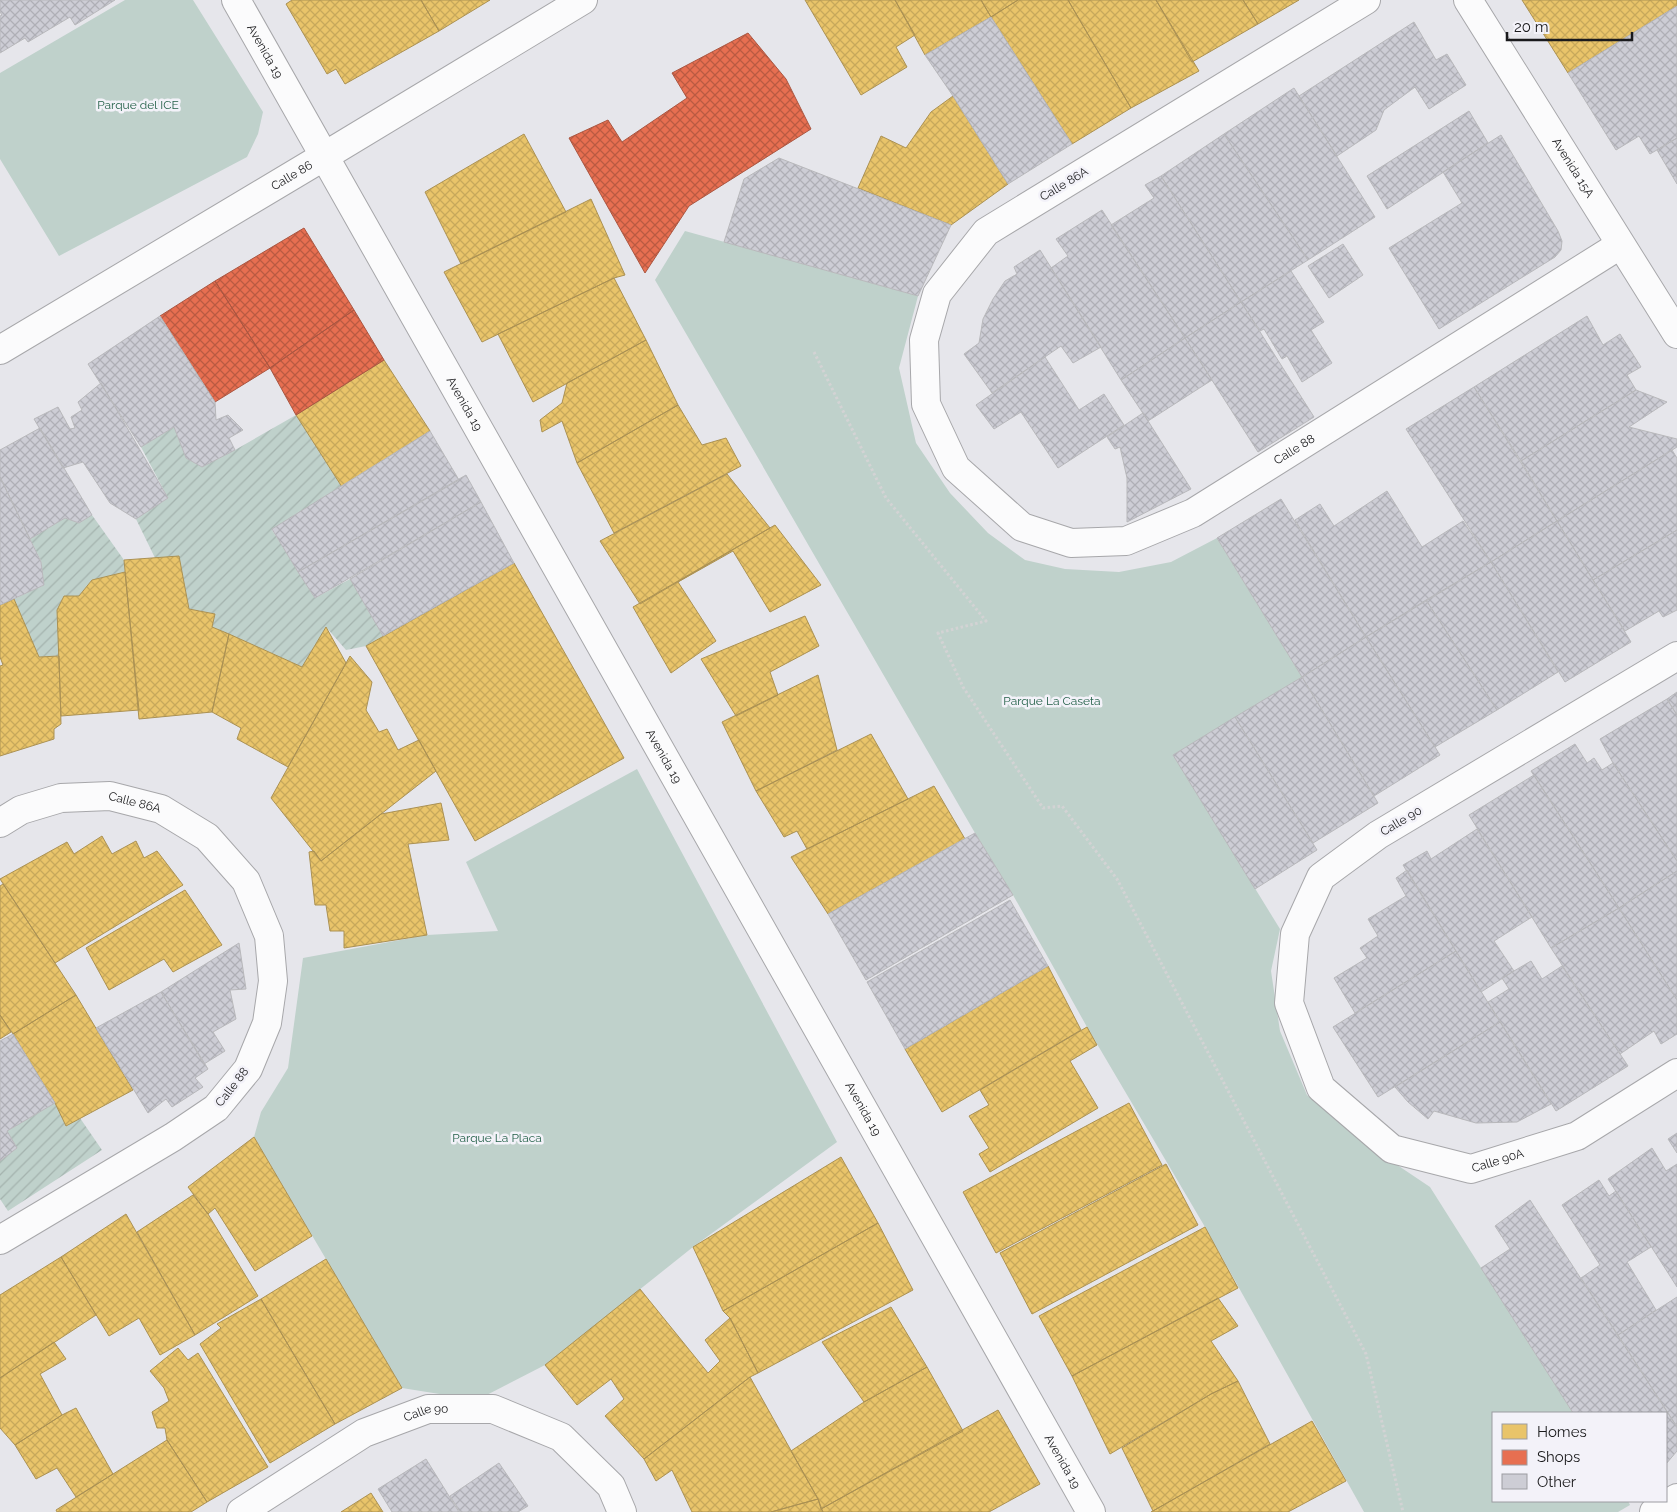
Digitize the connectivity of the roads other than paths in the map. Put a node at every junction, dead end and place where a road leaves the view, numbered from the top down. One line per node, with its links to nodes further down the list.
1 (236, 0): 5 (street, Avenida 19)
2 (583, 0): 5 (street, Calle 86)
3 (1366, 0): 9 (street, Calle 86A)
4 (1468, 0): 6 (street, Avenida 15A)
5 (323, 157): 8 (street, Calle 86); 19 (street, Avenida 19)
6 (1620, 244): 7 (street, Avenida 15A); 9 (street, Calle 88)
7 (1677, 334)
8 (0, 350)
9 (956, 468)
10 (1677, 656): 14 (street, Calle 90)
11 (0, 823): 12 (street, Calle 86A)
12 (246, 881): 15 (street, Calle 88)
13 (1677, 1073): 14 (street, Calle 90A)
14 (1322, 1088)
15 (0, 1240)
16 (1677, 1498): 20 (street)
17 (241, 1512): 18 (street, Calle 90)
18 (622, 1512)
19 (1091, 1512)
20 (1654, 1512)

